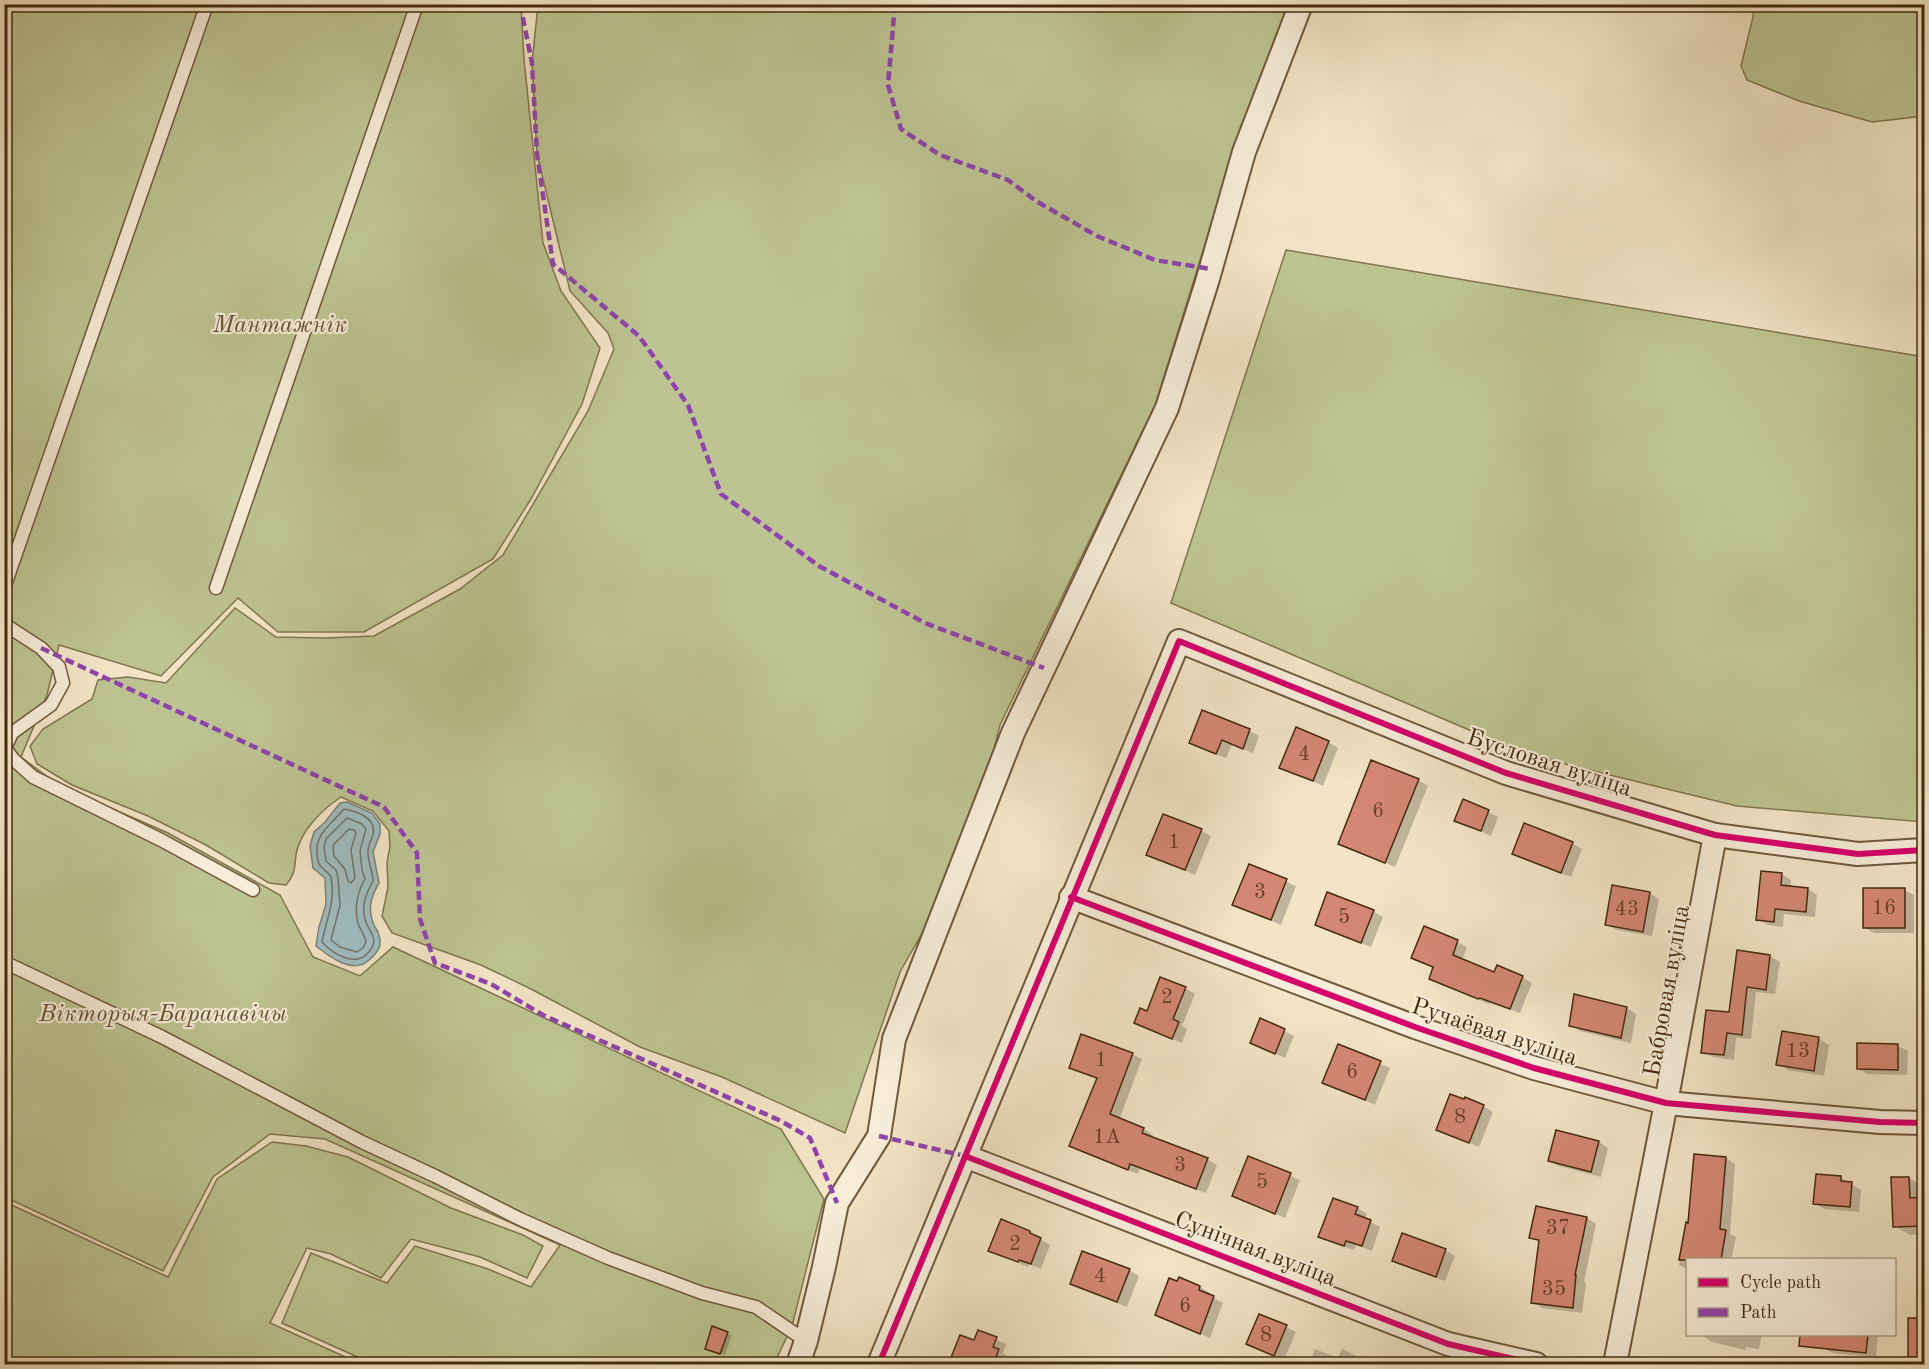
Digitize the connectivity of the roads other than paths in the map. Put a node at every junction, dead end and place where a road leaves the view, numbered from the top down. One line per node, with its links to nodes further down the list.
1 (207, 4): 4 (lane)
2 (417, 4): 5 (lane)
3 (1301, 4): 15 (street)
4 (4, 588)
5 (216, 588)
6 (4, 624): 9 (lane)
7 (1715, 835): 8 (street, Бусловая вуліца); 10 (street, Бусловая вуліца); 12 (street, Бабровая вуліца)
8 (1924, 850)
9 (253, 890)
10 (1071, 897): 12 (street, Ручаёвая вуліца); 14 (street)
11 (4, 962): 15 (lane)
12 (1666, 1103): 13 (street, Ручаёвая вуліца); 19 (street, Бабровая вуліца)
13 (1924, 1123)
14 (965, 1156): 17 (street); 18 (street, Сунічная вуліца)
15 (806, 1341): 16 (street)
16 (798, 1365)
17 (879, 1365)
18 (1536, 1365)
19 (1615, 1365)

